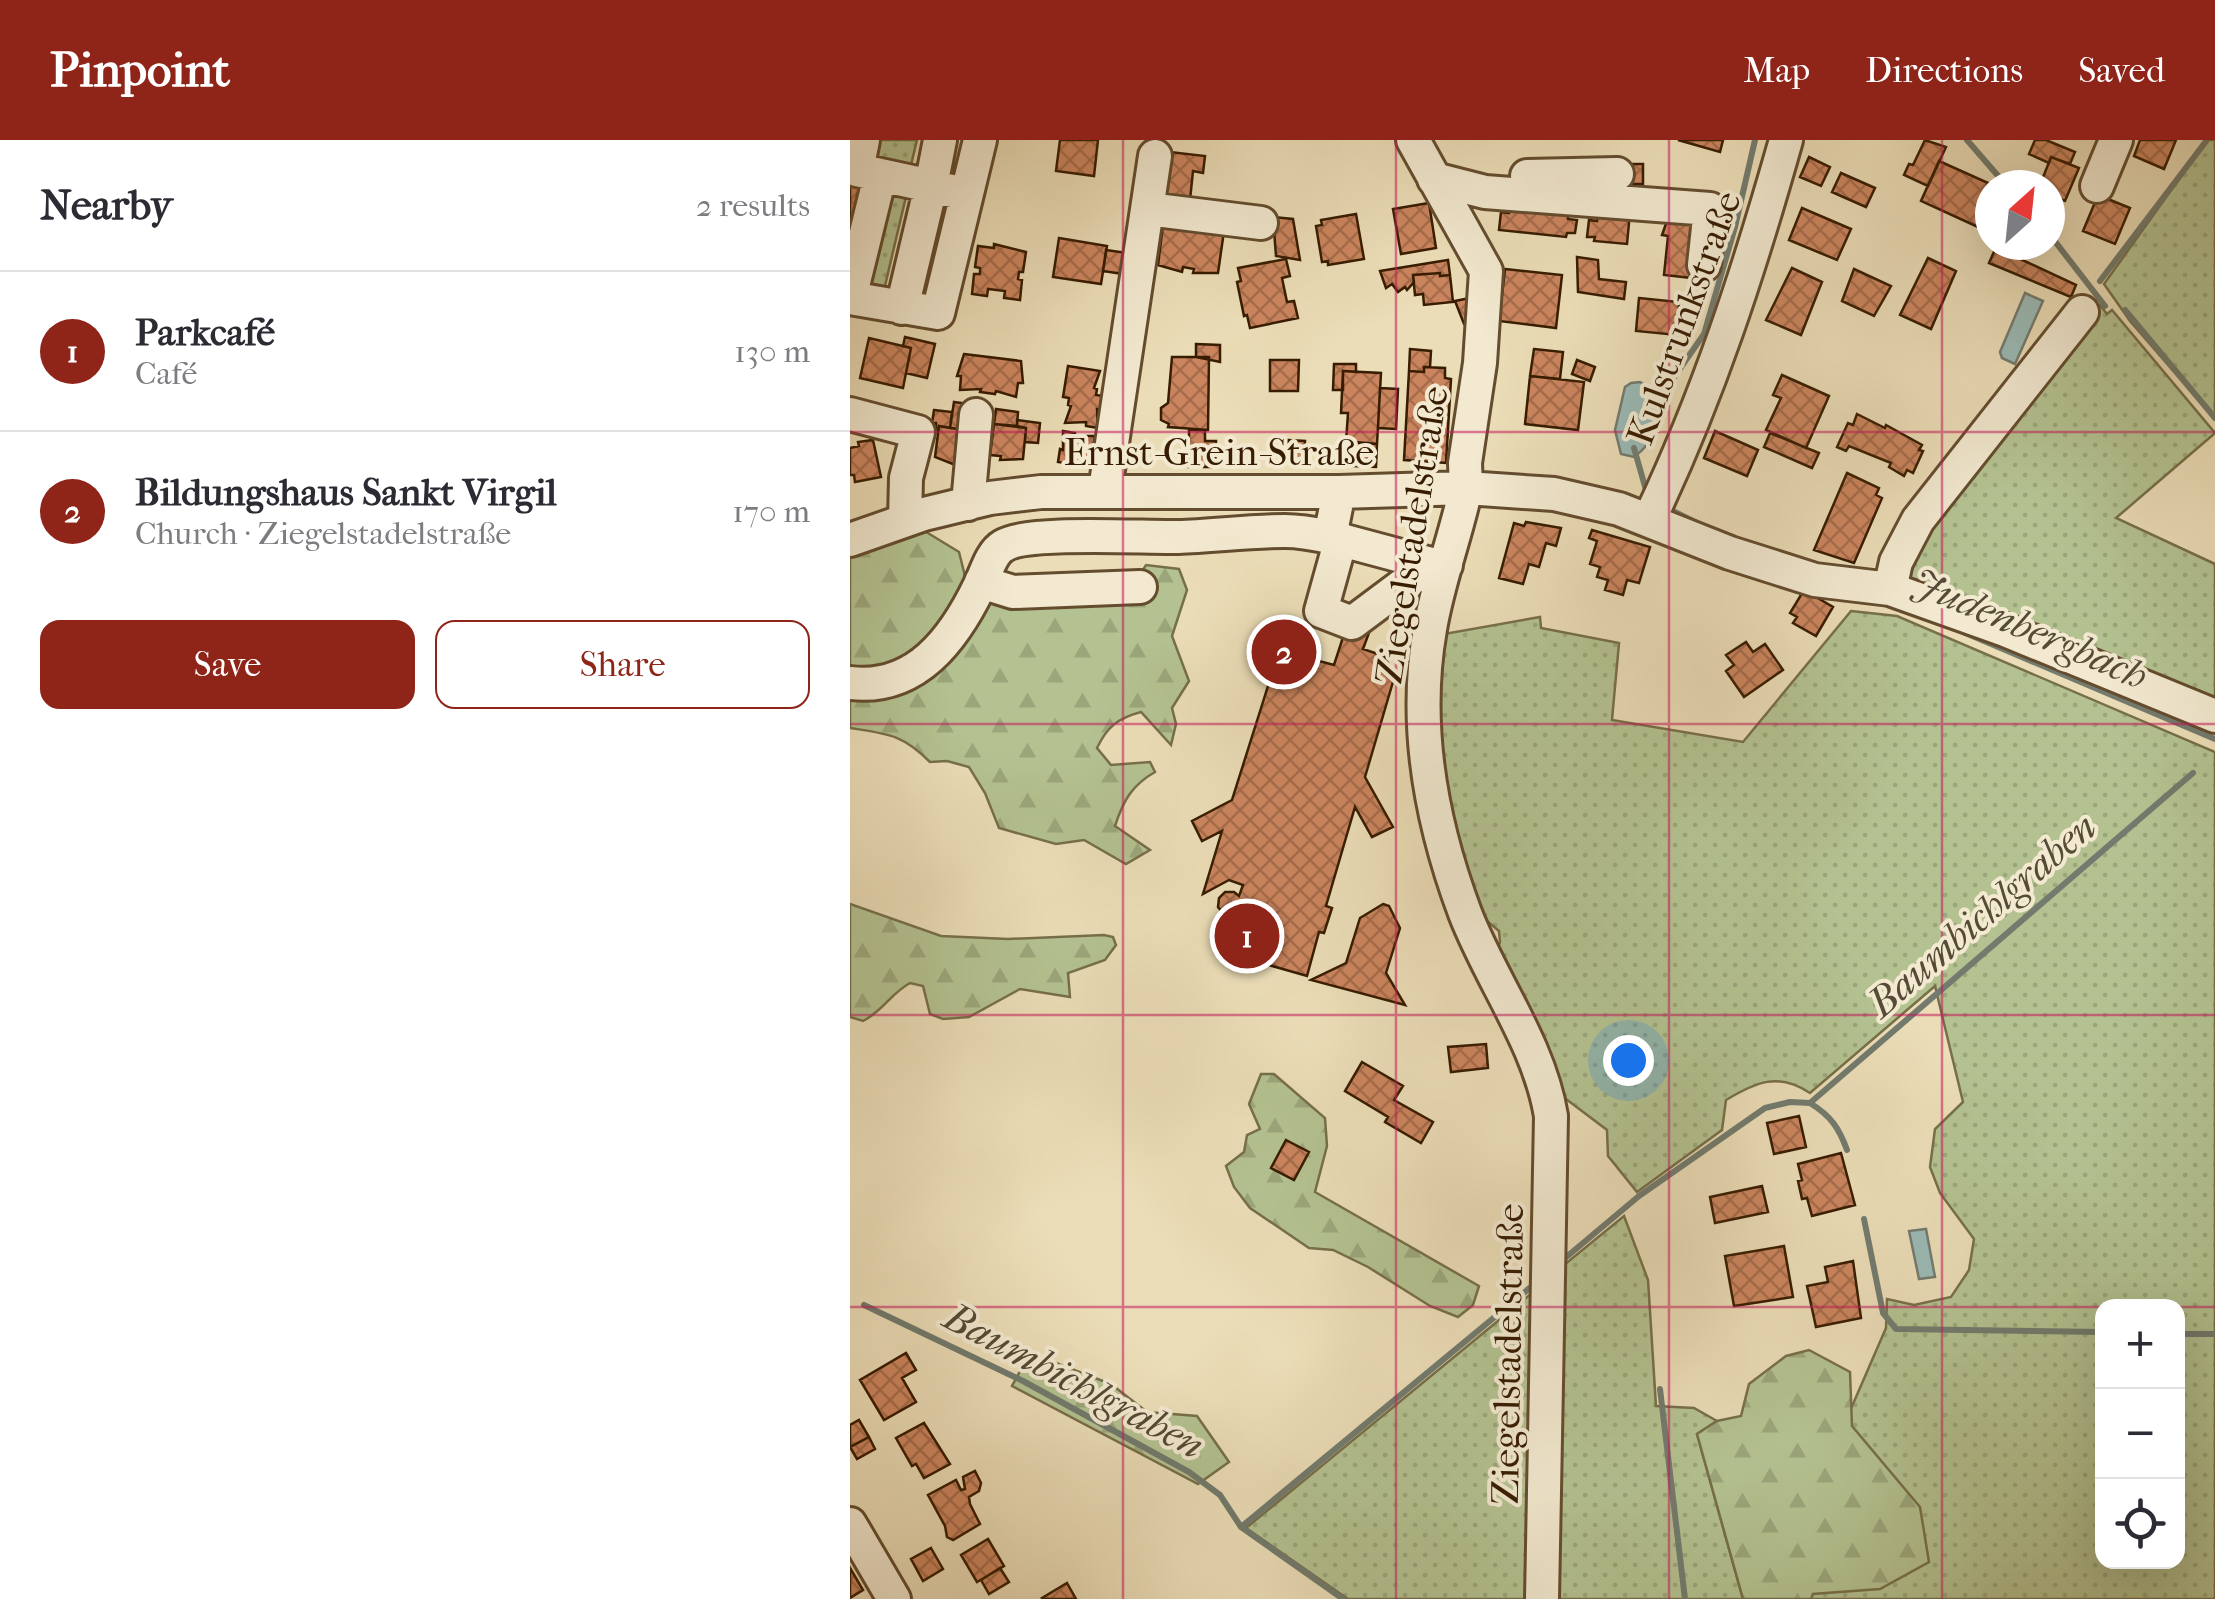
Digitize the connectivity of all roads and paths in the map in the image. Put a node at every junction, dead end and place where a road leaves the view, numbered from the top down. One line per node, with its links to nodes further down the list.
1 (863, 140): 9 (street)
2 (940, 140): 11 (street)
3 (980, 140): 13 (street)
4 (1413, 140): 10 (street, Ziegelstadelstraße)
5 (1786, 140): 27 (street, Kulstrunkstraße)
6 (2116, 140): 12 (street)
7 (1155, 156): 14 (street)
8 (1618, 174): 10 (street)
9 (880, 176): 11 (street); 17 (street)
10 (1434, 179): 16 (street); 22 (street, Ziegelstadelstraße)
11 (931, 186): 13 (street); 18 (street)
12 (2098, 186)
13 (966, 194): 18 (street)
14 (1148, 209): 15 (street); 23 (street)
15 (1261, 223)
16 (1704, 264)
17 (852, 290): 18 (street)
18 (902, 308)
19 (2082, 312): 33 (street)
20 (850, 414): 26 (street)
21 (976, 415): 25 (street)
22 (1466, 488): 24 (street, Ernst-Grein-Straße); 27 (street, Ernst-Grein-Straße); 30 (street, Ziegelstadelstraße)
23 (1105, 490): 24 (street, Ernst-Grein-Straße); 25 (street, Ernst-Grein-Straße)
24 (1339, 492): 28 (street)
25 (968, 504): 26 (street, Ernst-Grein-Straße)
26 (904, 520): 29 (street, Ernst-Grein-Straße)
27 (1649, 520): 33 (street, Ernst-Grein-Straße)
28 (1336, 538): 30 (street); 30 (street); 31 (street)
29 (850, 540)
30 (1438, 564): 38 (street, Ziegelstadelstraße)
31 (982, 582): 32 (street); 34 (street)
32 (1140, 587)
33 (1890, 589): 35 (street, Ernst-Grein-Straße)
34 (850, 683)
35 (2215, 716)
36 (850, 1524): 37 (street)
37 (894, 1599)
38 (1542, 1599)

